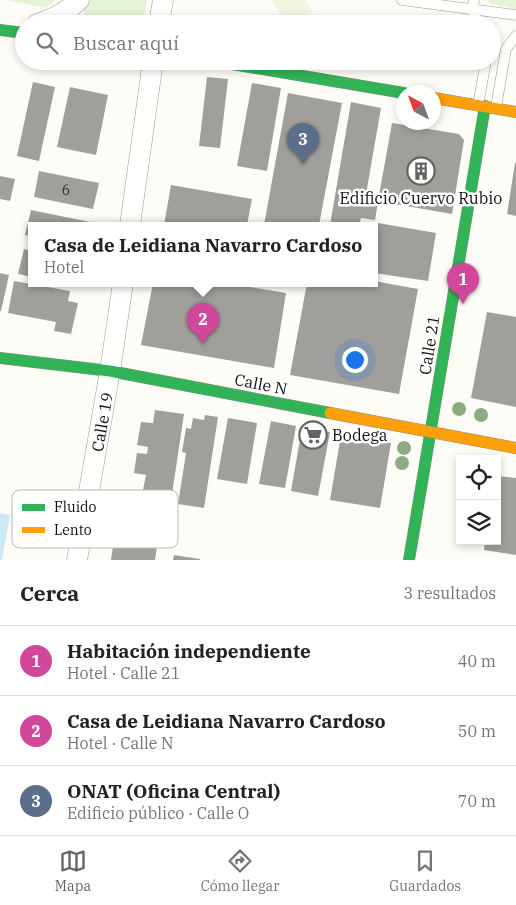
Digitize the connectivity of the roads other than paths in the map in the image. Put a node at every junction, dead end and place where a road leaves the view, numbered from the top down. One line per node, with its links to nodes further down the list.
1 (80, 0): 5 (street)
2 (163, 0): 6 (street)
3 (402, 0): 4 (lane)
4 (473, 5): 7 (lane)
5 (59, 15)
6 (160, 15)
7 (516, 15)
8 (516, 36): 9 (lane)
9 (501, 64)
10 (152, 70): 18 (street)
11 (267, 70): 14 (street)
12 (486, 70): 16 (lane)
13 (499, 70): 16 (lane)
14 (396, 92)
15 (441, 99): 16 (street)
16 (486, 107): 17 (street); 22 (street, Calle 21)
17 (516, 112)
18 (130, 222)
19 (122, 287): 21 (street, Calle 19)
20 (0, 358): 21 (street, Calle N)
21 (110, 371): 22 (street, Calle N); 24 (street, Calle 19)
22 (430, 433): 23 (street, Calle N); 25 (street, Calle 21)
23 (516, 448)
24 (89, 490)
25 (409, 560)

